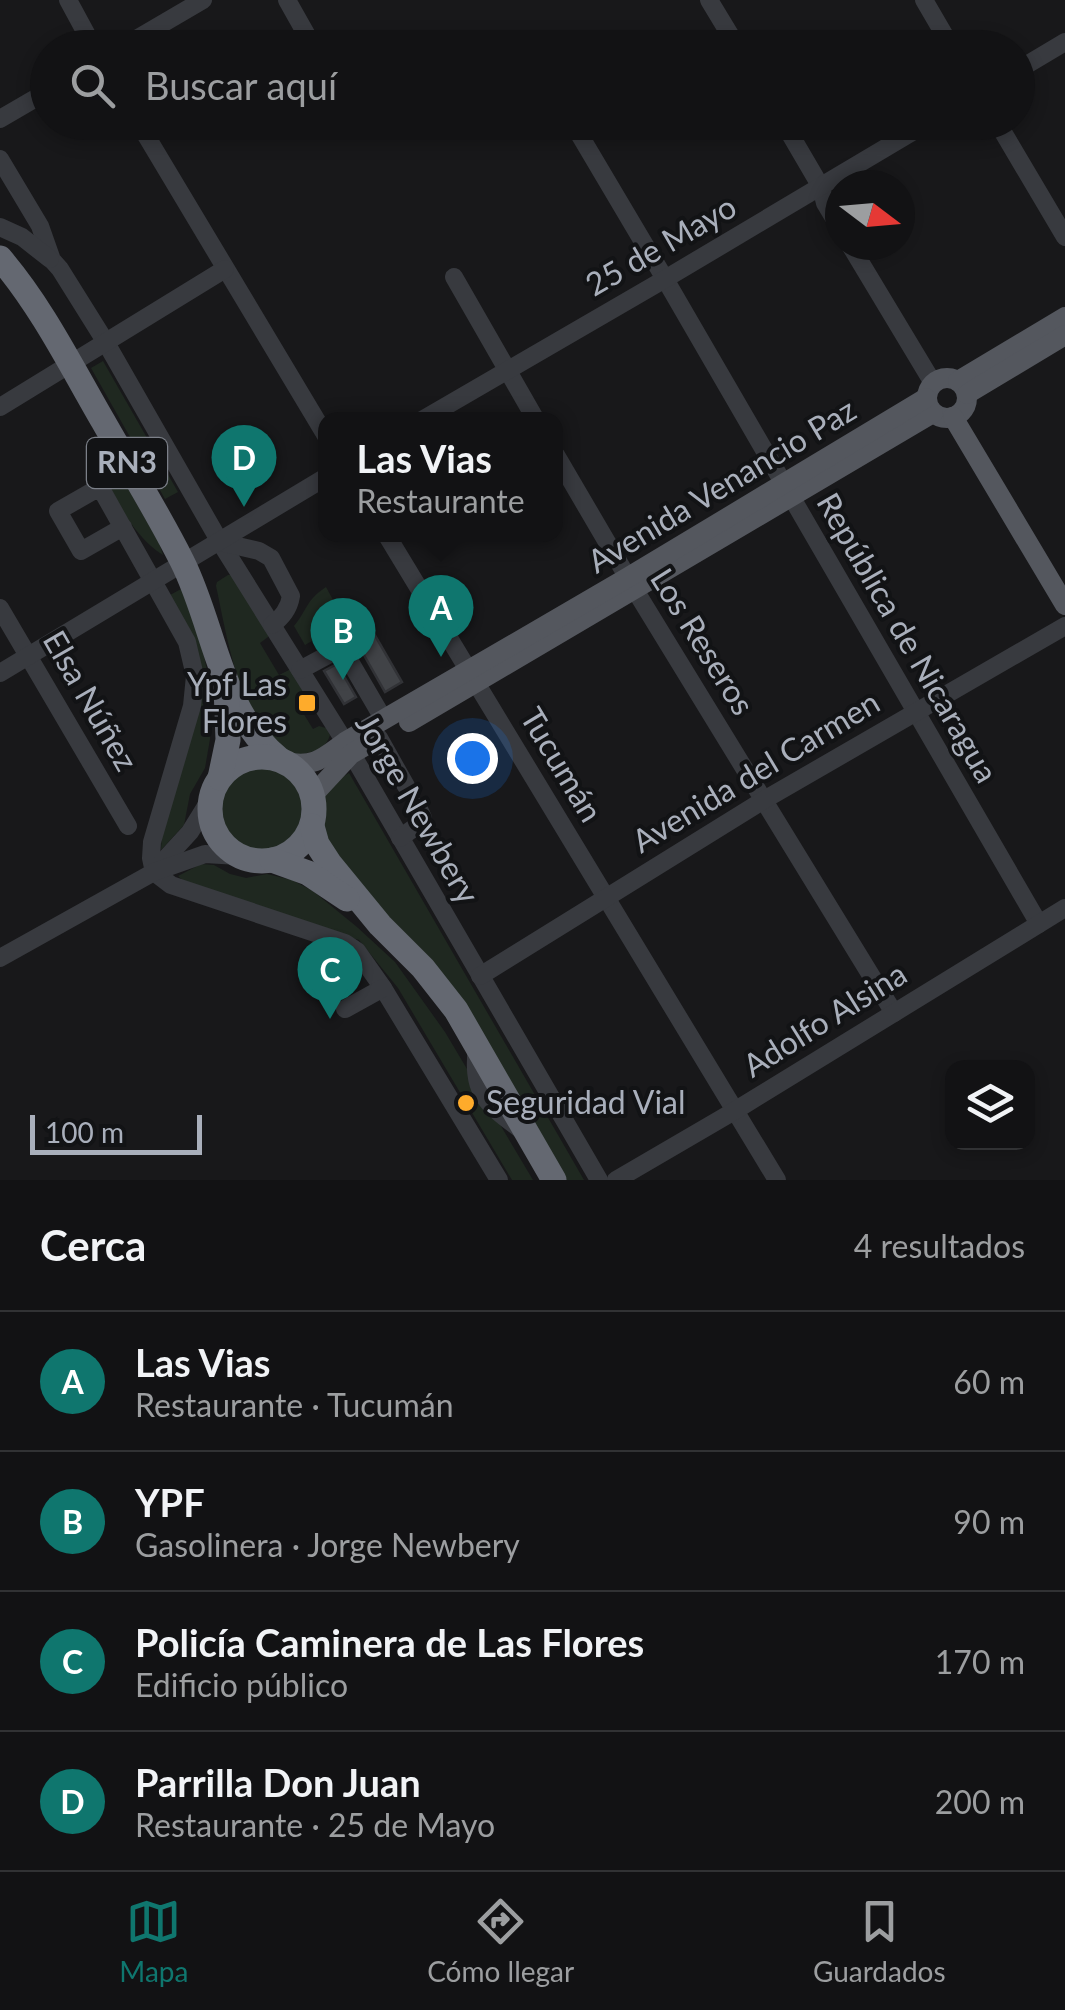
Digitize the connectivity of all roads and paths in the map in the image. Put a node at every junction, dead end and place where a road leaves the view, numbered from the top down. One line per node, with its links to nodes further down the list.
1 (68, 0): 6 (street)
2 (203, 0): 7 (street)
3 (287, 0): 8 (street)
4 (709, 0): 9 (street)
5 (924, 0): 10 (street)
6 (84, 30)
7 (152, 30)
8 (304, 30)
9 (727, 30)
10 (942, 30)
11 (1065, 42): 12 (street)
12 (1035, 60)
13 (30, 102): 14 (street)
14 (0, 119)
15 (149, 140): 30 (street)
16 (583, 140): 32 (street, República de Nicaragua)
17 (794, 140): 21 (street)
18 (899, 140): 21 (street, 25 de Mayo)
19 (1008, 140): 25 (street)
20 (0, 159): 27 (street, Jorge Newbery)
21 (821, 186): 22 (street); 23 (street); 32 (street, 25 de Mayo)
22 (825, 190)
23 (825, 203)
24 (0, 227): 27 (street)
25 (1065, 237)
26 (0, 258): 36 (highway, RN3)
27 (52, 260): 35 (street, Jorge Newbery)
28 (860, 260): 38 (street)
29 (870, 260): 38 (street)
30 (224, 269): 35 (street); 42 (street)
31 (454, 277): 37 (street)
32 (666, 279): 37 (street, 25 de Mayo); 45 (street, República de Nicaragua)
33 (1065, 318): 38 (main road, Avenida Venancio Paz)
34 (1065, 335): 38 (main road, Avenida Venancio Paz)
35 (105, 341): 36 (street); 47 (street, Jorge Newbery)
36 (70, 364): 39 (street); 49 (highway, RN3)
37 (507, 369): 40 (street, 25 de Mayo); 41 (street)
38 (947, 397): 45 (main road, Avenida Venancio Paz); 52 (main road); 53 (main road)
39 (0, 407)
40 (435, 412)
41 (531, 412)
42 (318, 423)
43 (563, 466): 51 (street, Los Reseros)
44 (318, 483): 47 (street)
45 (788, 490): 51 (main road, Avenida Venancio Paz); 62 (street, República de Nicaragua)
46 (123, 526): 46 (street); 50 (street)
47 (220, 542): 49 (street); 55 (street, Jorge Newbery); 55 (street)
48 (391, 542): 60 (street, Tucumán)
49 (184, 564): 50 (street); 61 (highway, RN3)
50 (154, 582): 57 (street); 76 (street)
51 (631, 584): 60 (main road, Avenida Venancio Paz); 69 (street, Los Reseros)
52 (1065, 584)
53 (1065, 605)
54 (0, 608): 57 (street, Elsa Núñez)
55 (272, 625): 58 (street, Jorge Newbery)
56 (1065, 626): 62 (street, Avenida del Carmen)
57 (29, 656): 59 (street); 71 (street, Elsa Núñez)
58 (300, 670): 63 (street); 64 (street, Jorge Newbery)
59 (0, 674)
60 (472, 677): 63 (main road, Avenida Venancio Paz); 77 (street, Tucumán)
61 (226, 682): 65 (highway, RN3); 67 (highway, RN3)
62 (915, 713): 69 (street, Avenida del Carmen); 79 (street, República de Nicaragua)
63 (382, 729): 64 (main road, Avenida Venancio Paz); 66 (street)
64 (348, 748): 65 (main road, Avenida Venancio Paz); 68 (main road, Avenida Venancio Paz); 73 (street, Jorge Newbery)
65 (282, 760): 67 (highway); 68 (highway, RN3)
66 (406, 786)
67 (216, 788): 74 (highway, RN3); 76 (street)
68 (313, 795): 72 (highway)
69 (764, 800): 77 (street, Avenida del Carmen); 85 (street, Los Reseros)
70 (418, 807): 73 (street)
71 (128, 826)
72 (312, 826): 75 (highway); 80 (highway)
73 (400, 838): 82 (street, Jorge Newbery)
74 (239, 856): 75 (highway); 76 (street)
75 (272, 860): 80 (highway)
76 (154, 872): 81 (street); 83 (street)
77 (606, 896): 82 (street, Avenida del Carmen); 86 (street, Tucumán)
78 (1065, 908): 79 (street, Adolfo Alsina)
79 (1039, 924): 85 (street, Adolfo Alsina)
80 (380, 925): 88 (highway)
81 (0, 958)
82 (480, 976): 89 (street, Jorge Newbery)
83 (383, 988): 84 (street); 87 (street)
84 (345, 1009)
85 (894, 1013): 86 (street, Adolfo Alsina)
86 (736, 1110): 90 (street, Adolfo Alsina); 91 (street, Tucumán)
87 (499, 1180)
88 (554, 1180)
89 (600, 1180)
90 (616, 1180)
91 (778, 1180)

